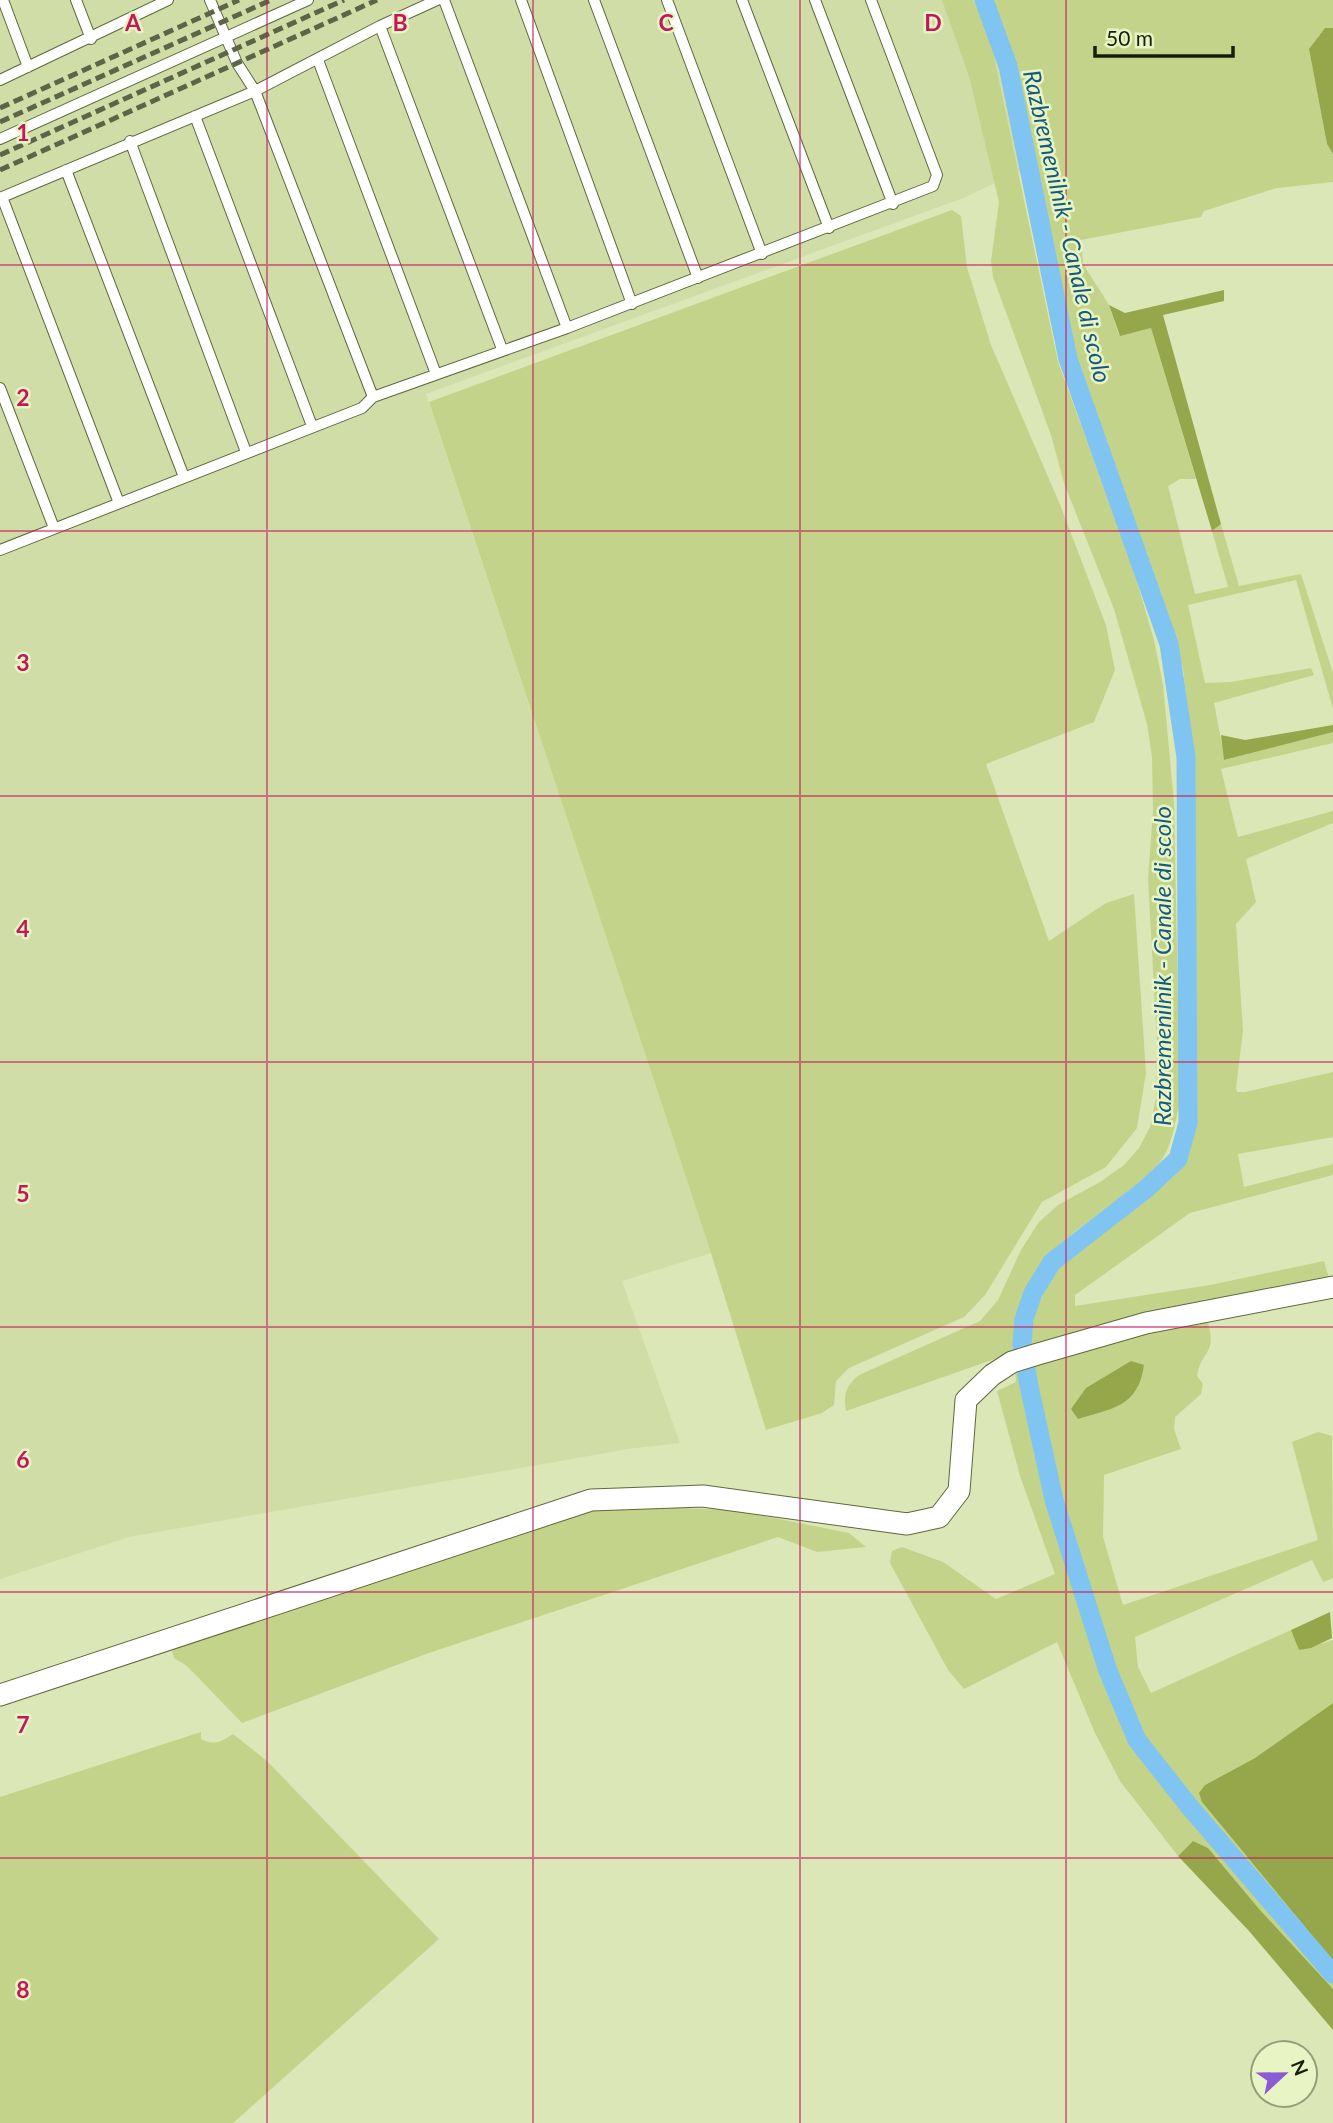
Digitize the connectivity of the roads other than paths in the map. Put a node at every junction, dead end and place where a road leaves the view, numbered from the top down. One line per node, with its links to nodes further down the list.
1 (3, 0): 19 (lane)
2 (76, 0): 17 (lane)
3 (168, 0): 14 (lane)
4 (210, 0): 16 (lane)
5 (308, 0): 16 (lane)
6 (437, 0): 15 (lane)
7 (444, 0): 32 (lane)
8 (521, 0): 31 (lane)
9 (594, 0): 30 (lane)
10 (667, 0): 29 (lane)
11 (742, 0): 28 (lane)
12 (815, 0): 27 (lane)
13 (871, 0): 27 (lane)
14 (150, 4): 17 (lane)
15 (380, 26): 18 (lane); 33 (lane)
16 (226, 37): 21 (lane); 23 (lane)
17 (91, 39): 19 (lane)
18 (318, 60): 21 (lane); 34 (lane)
19 (28, 67): 20 (lane)
20 (0, 80)
21 (255, 91): 22 (lane); 36 (lane)
22 (195, 116): 24 (lane); 37 (lane)
23 (0, 139)
24 (130, 141): 25 (lane); 38 (lane)
25 (66, 170): 26 (lane); 39 (lane)
26 (1, 197): 40 (lane)
27 (893, 204): 28 (lane)
28 (828, 228): 29 (lane)
29 (762, 254): 30 (lane)
30 (698, 278): 31 (lane)
31 (632, 304): 32 (lane)
32 (567, 328): 33 (lane)
33 (502, 349): 34 (lane)
34 (436, 374): 36 (lane)
35 (0, 388): 41 (lane)
36 (373, 397): 37 (lane)
37 (312, 426): 38 (lane)
38 (246, 452): 39 (lane)
39 (184, 477): 40 (lane)
40 (119, 503): 41 (lane)
41 (54, 528): 42 (lane)
42 (0, 550)
43 (1333, 1287): 44 (street)
44 (0, 1695)

